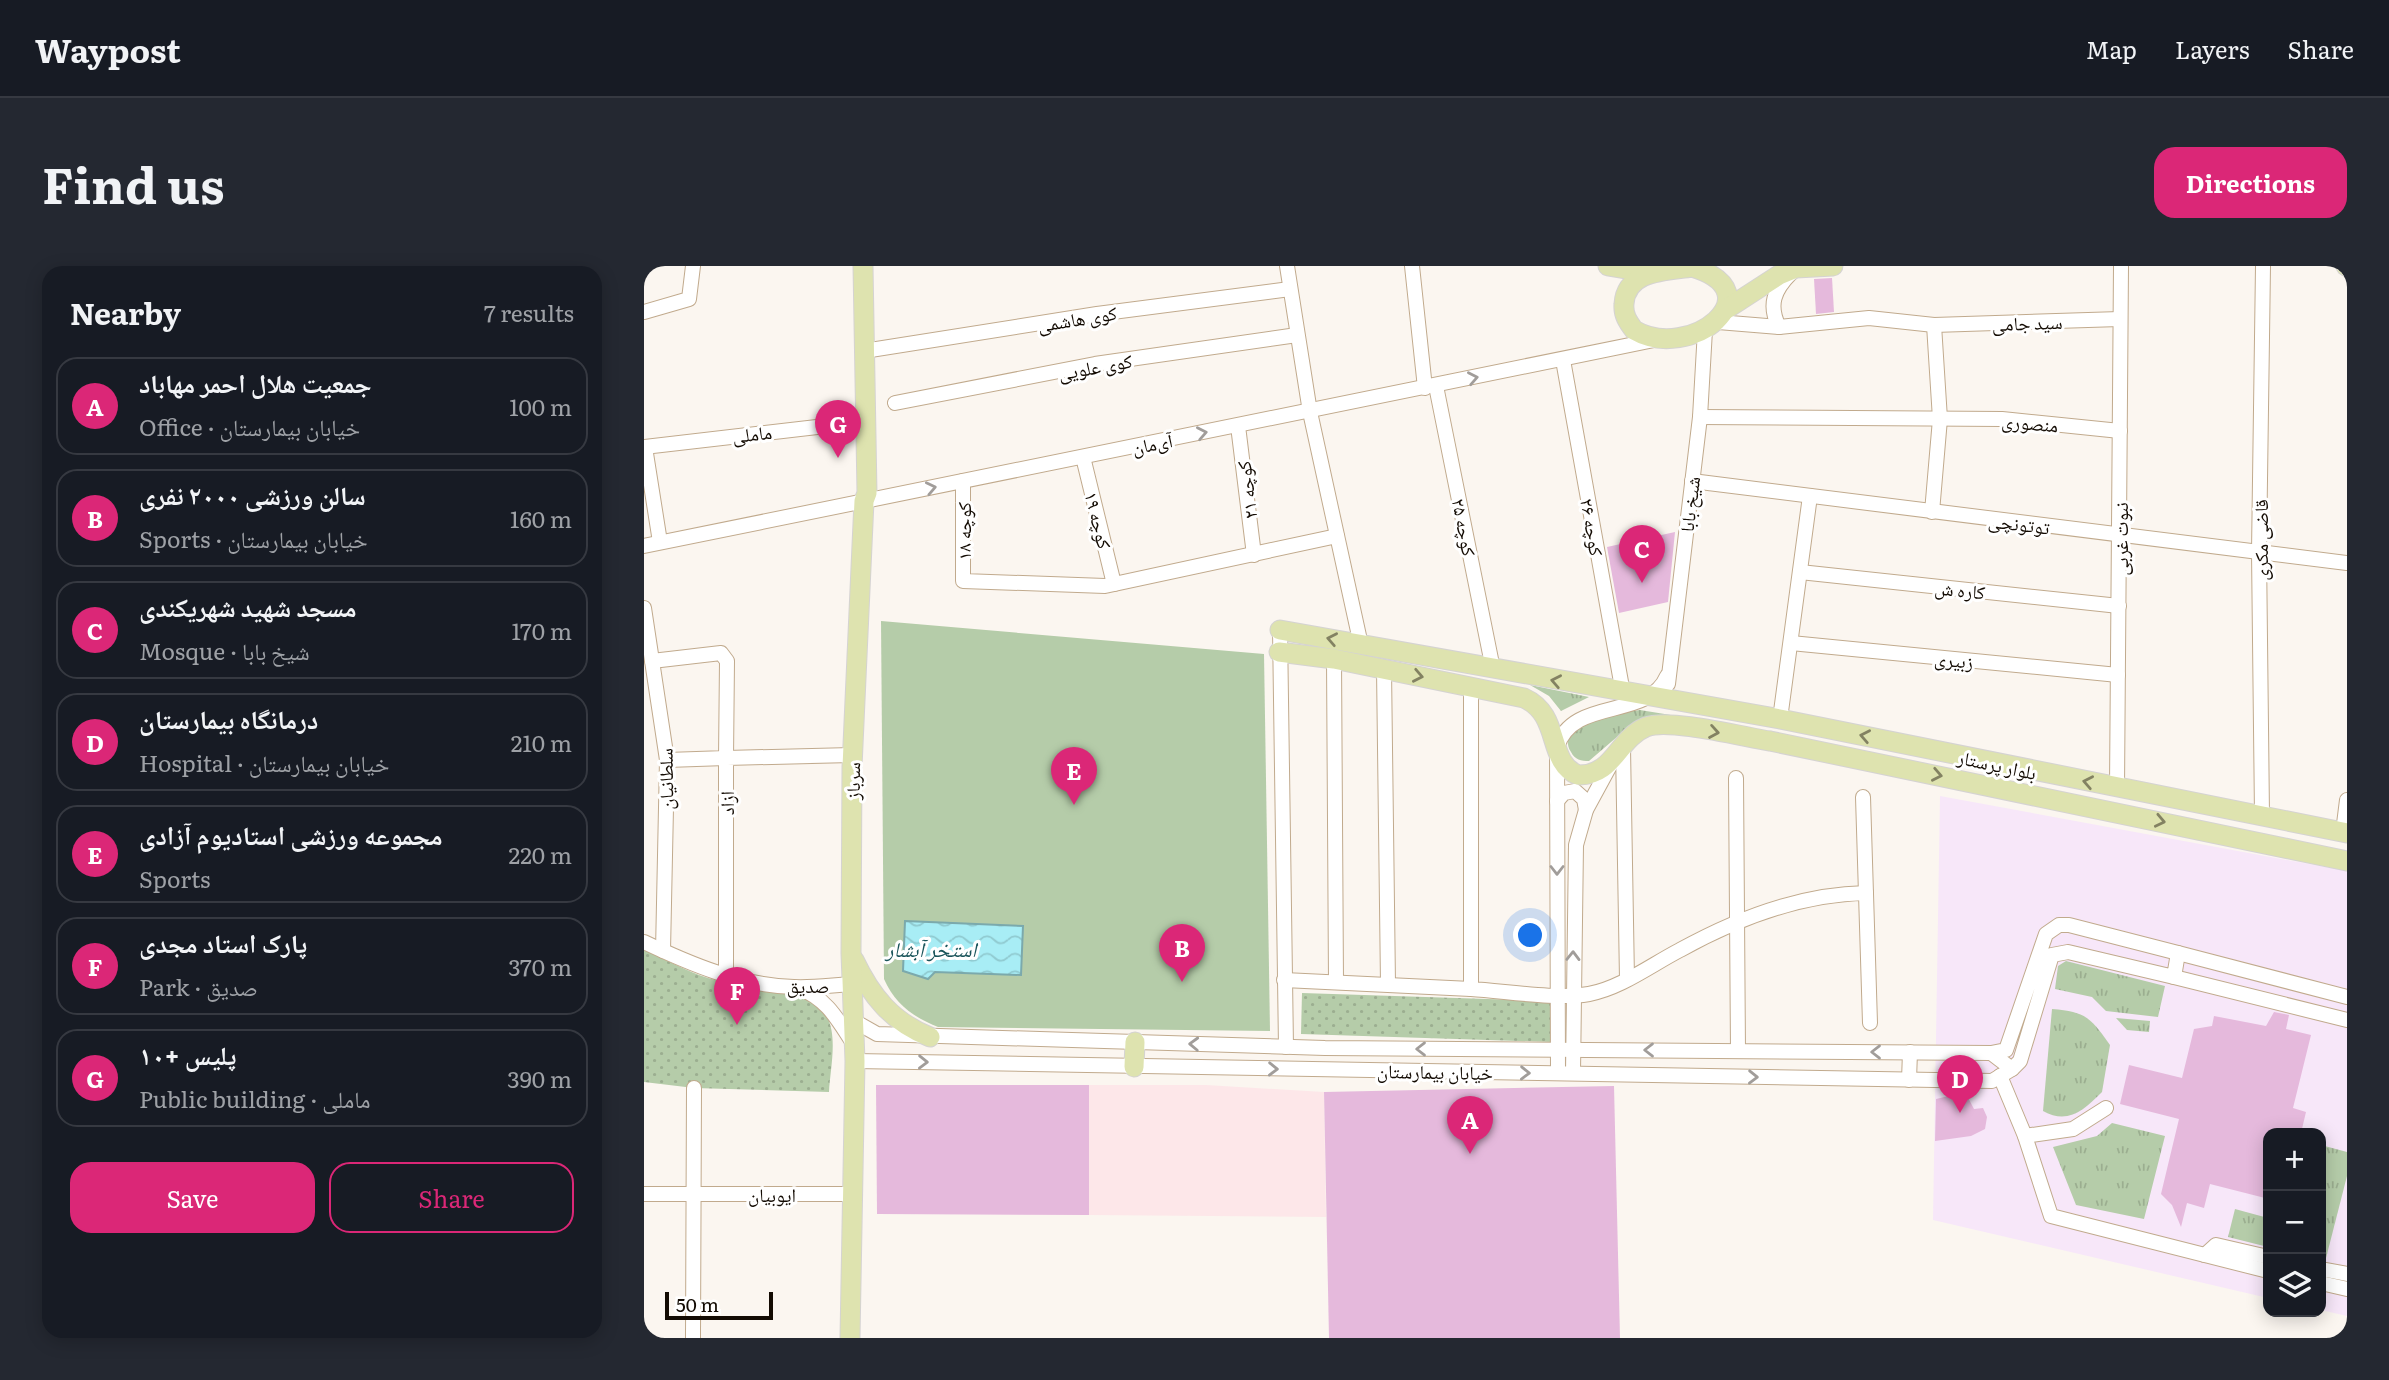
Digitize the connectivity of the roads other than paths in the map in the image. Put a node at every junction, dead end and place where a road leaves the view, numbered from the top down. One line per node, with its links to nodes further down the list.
1 (693, 266): 14 (street)
2 (858, 266): 28 (main road)
3 (863, 266): 21 (main road)
4 (1287, 266): 13 (street)
5 (1412, 266): 23 (street, کوچه ۲۵)
6 (1608, 266): 12 (main road)
7 (1694, 266): 12 (main road); 16 (main road)
8 (1833, 266): 11 (main road)
9 (2121, 266): 15 (street, نبوت غربی)
10 (2263, 266): 42 (street, قاضی مکری)
11 (1796, 268): 16 (main road); 18 (street)
12 (1650, 273): 20 (main road)
13 (1290, 289): 19 (street); 21 (street, کوی هاشمی)
14 (644, 312)
15 (2120, 319): 17 (street, سید جامی); 30 (street, نبوت غربی)
16 (1716, 321): 18 (street, سید جامی); 20 (main road); 26 (street, شیخ بابا)
17 (1934, 324): 18 (street, سید جامی); 27 (street)
18 (1779, 327)
19 (1297, 335): 24 (street, کوی علویی); 25 (street)
20 (1660, 339): 22 (street, آی‌مان)
21 (864, 351): 36 (main road)
22 (1563, 360): 23 (street, آی‌مان, one-way to 22); 60 (street, کوچه ۲۶)
23 (1431, 387): 25 (street, آی‌مان); 56 (street, کوچه ۲۵)
24 (895, 403)
25 (1310, 412): 29 (street, آی‌مان); 39 (street)
26 (1700, 417): 27 (street, منصوری); 34 (street, شیخ بابا)
27 (1940, 419): 30 (street, منصوری); 37 (street)
28 (860, 422): 31 (street, ماملی); 36 (main road)
29 (1238, 426): 32 (street, آی‌مان, one-way to 29); 43 (street, کوچه ۲۱)
30 (2120, 431): 38 (street, نبوت غربی)
31 (644, 447): 40 (street)
32 (1083, 457): 33 (street, آی‌مان); 46 (street, کوچه ۱۹)
33 (963, 481): 36 (street, آی‌مان, one-way to 33); 46 (street, کوچه ۱۸)
34 (1692, 481): 35 (street, توتونچی); 58 (street, شیخ بابا)
35 (1810, 496): 37 (street, توتونچی); 45 (street)
36 (864, 501): 40 (street, آی‌مان); 65 (main road, سرباز)
37 (1933, 512): 38 (street, توتونچی)
38 (2120, 535): 42 (street, توتونچی); 47 (street, نبوت غربی)
39 (1337, 536): 43 (street); 52 (street)
40 (660, 542): 41 (street, آی‌مان)
41 (644, 546)
42 (2259, 552): 44 (street, توتونچی); 76 (street, قاضی مکری)
43 (1254, 555): 46 (street)
44 (2347, 562)
45 (1800, 572): 47 (street, کاره ش); 50 (street)
46 (1114, 584)
47 (2119, 607): 57 (street, نبوت غربی)
48 (644, 608): 54 (street, سلطانیان)
49 (1280, 630): 51 (street); 52 (main road, one-way to 49)
50 (1791, 643): 57 (street, زبیری); 63 (street)
51 (1279, 652): 53 (main road); 88 (street)
52 (1360, 655): 53 (main road); 55 (main road); 56 (main road, بلوار پرستار)
53 (1334, 659): 89 (street)
54 (652, 661): 67 (street, ازاد); 68 (street, سلطانیان)
55 (1384, 669): 59 (main road, one-way to 59); 91 (street)
56 (1493, 669): 60 (main road, بلوار پرستار, one-way to 56)
57 (2118, 675): 70 (street, نبوت غربی)
58 (1667, 676): 61 (street); 62 (street)
59 (1471, 687): 64 (main road); 93 (street)
60 (1623, 693): 61 (main road, بلوار پرستار)
61 (1647, 698): 62 (main road, بلوار پرستار); 64 (street)
62 (1687, 705): 63 (main road, بلوار پرستار)
63 (1780, 719): 70 (main road, بلوار پرستار, one-way to 63)
64 (1557, 747): 66 (main road); 73 (street)
65 (852, 755): 67 (street); 83 (main road, سرباز)
66 (1618, 755): 74 (street); 75 (main road, one-way to 75); 87 (street)
67 (726, 758): 68 (street); 85 (street, ازاد)
68 (667, 760): 82 (street, سلطانیان)
69 (1736, 778): 80 (street)
70 (2117, 788): 75 (main road, نبوت غربی); 76 (main road, بلوار پرستار)
71 (1863, 797): 79 (street)
72 (2347, 800): 77 (street)
73 (1557, 801): 74 (street); 94 (street, one-way to 94)
74 (1586, 810): 94 (street, one-way to 74)
75 (2117, 812): 78 (main road, one-way to 78)
76 (2262, 815): 77 (main road, بلوار پرستار)
77 (2345, 832)
78 (2347, 861)
79 (1866, 893): 80 (street); 98 (street)
80 (1739, 922): 87 (street); 104 (street)
81 (644, 942): 82 (street, صدیق)
82 (663, 951): 85 (street, صدیق)
83 (851, 953): 90 (main road, سرباز); 99 (main road)
84 (2178, 953): 86 (street); 95 (street); 107 (street)
85 (726, 975): 92 (street, صدیق)
86 (2174, 977): 96 (street); 111 (street)
87 (1627, 979): 94 (street)
88 (1284, 980): 89 (street); 101 (street)
89 (1336, 982): 91 (street)
90 (853, 984): 92 (street, صدیق); 97 (main road, سرباز)
91 (1388, 984): 93 (street)
92 (792, 987): 106 (street)
93 (1471, 989): 94 (street)
94 (1566, 994): 102 (street); 103 (street)
95 (2347, 998)
96 (2347, 1020)
97 (854, 1021): 99 (street); 106 (main road, سرباز)
98 (1870, 1023)
99 (930, 1037): 100 (street)
100 (1135, 1042): 101 (street, one-way to 100); 108 (main road)
101 (1286, 1047): 102 (street, one-way to 101)
102 (1558, 1049): 103 (street); 109 (street)
103 (1573, 1050): 104 (street, one-way to 103); 110 (street)
104 (1738, 1051): 105 (street, one-way to 104)
105 (1910, 1052): 107 (street); 112 (street)
106 (855, 1053): 108 (street, خیابان بیمارستان, one-way to 108); 117 (main road, سرباز)
107 (1991, 1053): 111 (street)
108 (1134, 1066): 109 (street, خیابان بیمارستان, one-way to 109)
109 (1558, 1073): 110 (street, خیابان بیمارستان)
110 (1573, 1073): 112 (street, خیابان بیمارستان, one-way to 112)
111 (2006, 1073): 112 (street, خیابان بیمارستان); 115 (street)
112 (1909, 1080)
113 (694, 1088): 118 (street)
114 (2106, 1108): 115 (street)
115 (2025, 1136): 119 (street)
116 (644, 1194): 118 (street, ایوبیان)
117 (853, 1194): 118 (street, ایوبیان); 126 (main road, سرباز)
118 (691, 1195): 125 (street)
119 (2205, 1255): 120 (street); 121 (street)
120 (2263, 1256)
121 (2263, 1271)
122 (2326, 1271): 123 (street)
123 (2346, 1279): 124 (street)
124 (2326, 1282)
125 (693, 1338)
126 (850, 1338)

